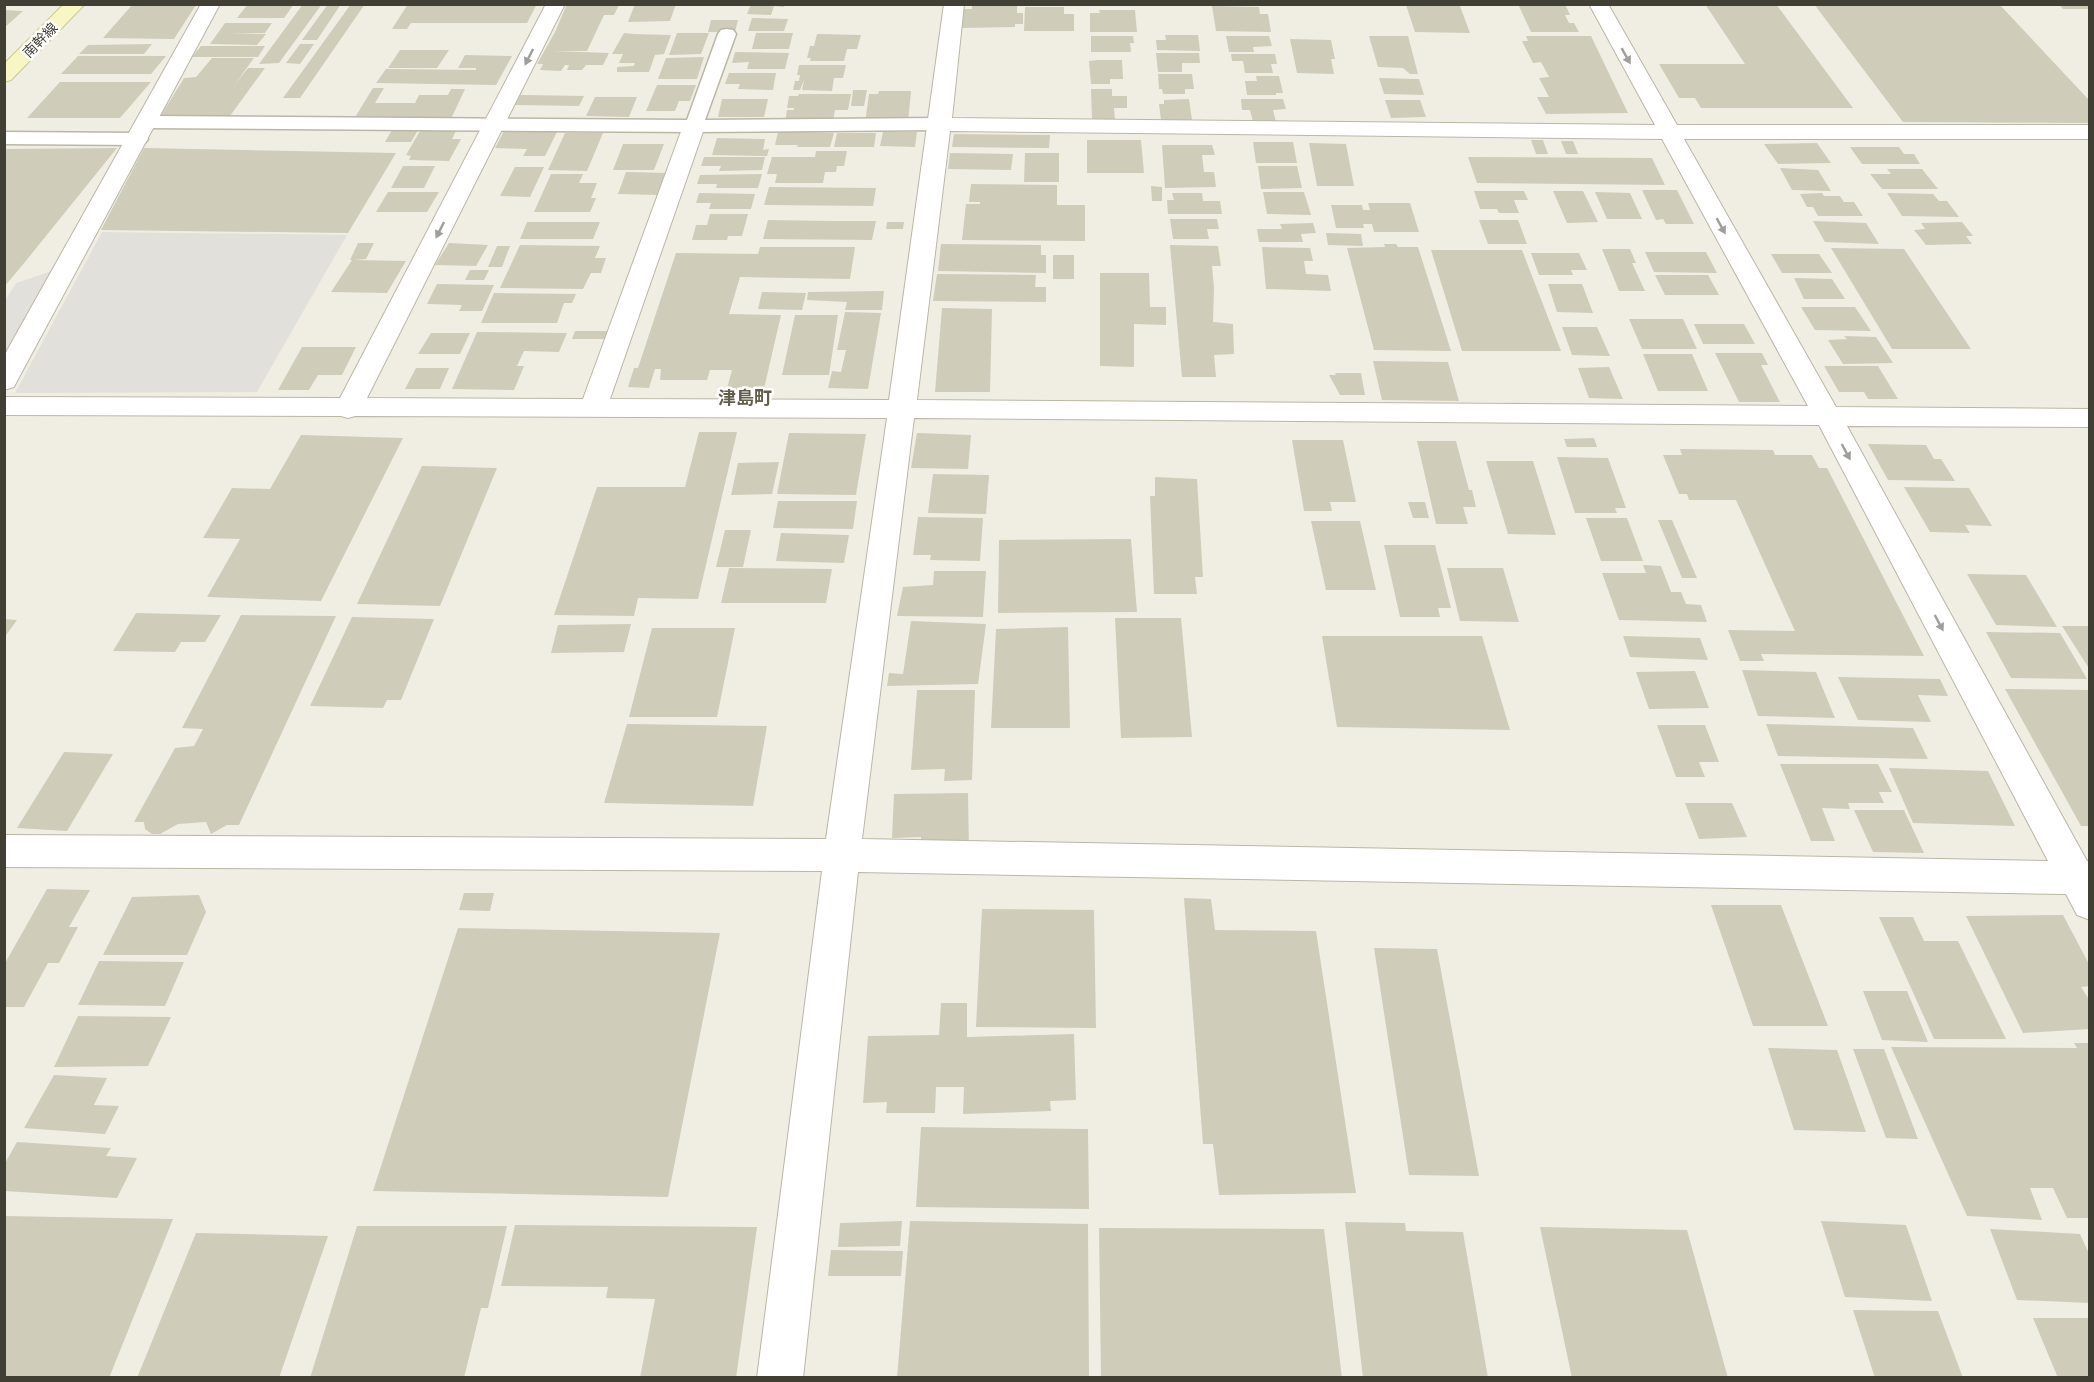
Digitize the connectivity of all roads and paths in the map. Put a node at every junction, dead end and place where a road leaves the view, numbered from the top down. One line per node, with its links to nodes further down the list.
1 (75, 4): 7 (main road, 南幹線)
2 (211, 4): 11 (street)
3 (556, 4): 8 (street, one-way to 8)
4 (954, 4): 9 (street)
5 (1598, 4): 12 (street, one-way to 12)
6 (727, 34): 10 (lane)
7 (4, 76)
8 (494, 124): 10 (lane); 11 (lane); 17 (street, one-way to 17)
9 (940, 124): 10 (lane); 12 (street); 18 (street)
10 (694, 126): 19 (street)
11 (142, 130): 14 (lane); 15 (street)
12 (1668, 132): 13 (street); 20 (street, one-way to 20)
13 (2090, 132)
14 (4, 138)
15 (4, 381)
16 (4, 406): 17 (street)
17 (348, 409): 19 (street)
18 (900, 409): 19 (street); 20 (street); 23 (street)
19 (593, 410)
20 (1828, 417): 21 (street); 24 (street, one-way to 24)
21 (2090, 418)
22 (4, 851): 23 (street)
23 (842, 855): 24 (street); 25 (street)
24 (2085, 886)
25 (780, 1377)

